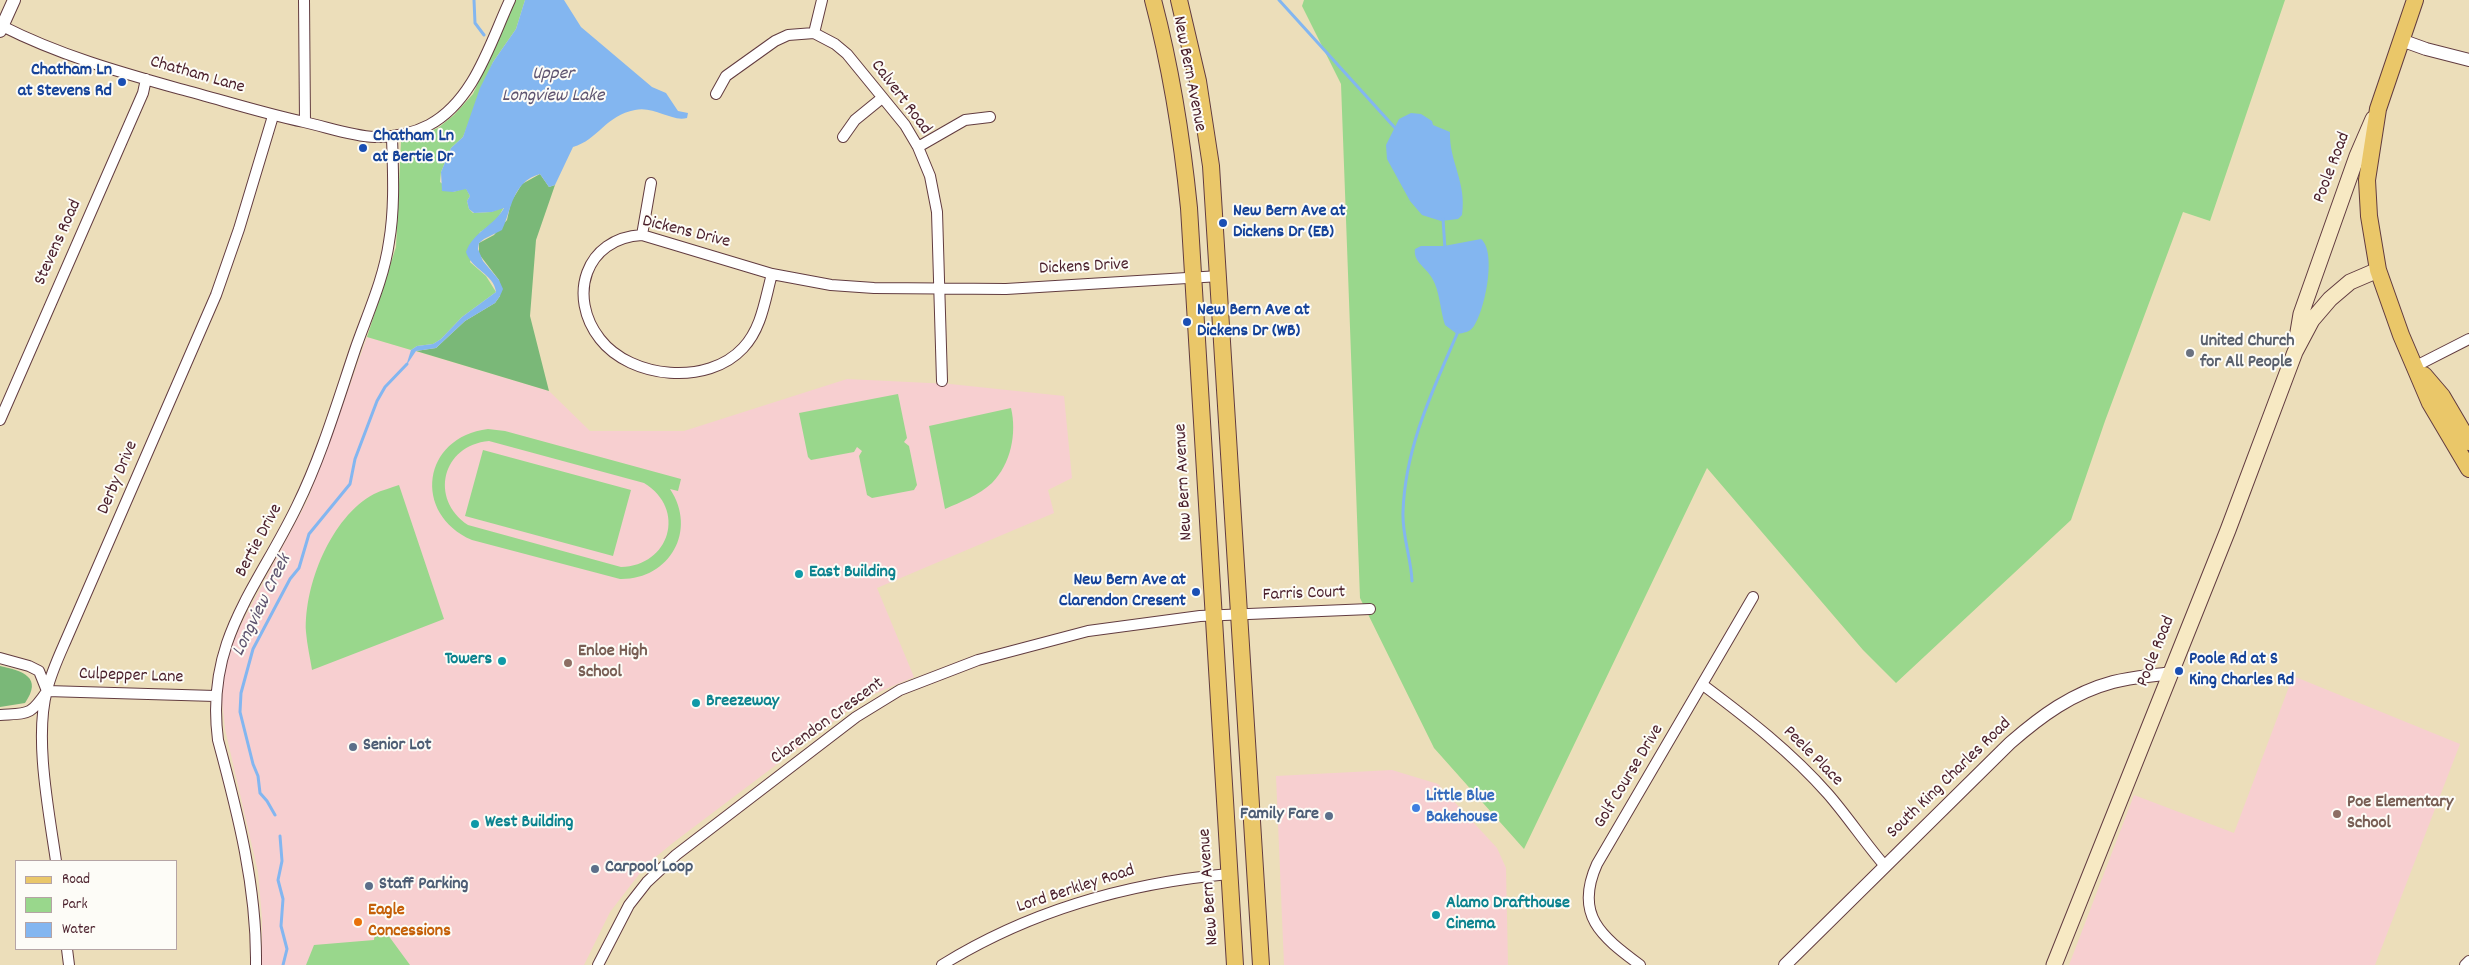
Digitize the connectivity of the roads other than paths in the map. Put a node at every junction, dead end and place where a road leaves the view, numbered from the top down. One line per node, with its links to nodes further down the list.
1 (14, 0): 8 (street)
2 (304, 0): 18 (street)
3 (510, 0): 19 (street)
4 (822, 0): 9 (street)
5 (1153, 0): 27 (main road, New Bern Avenue)
6 (1179, 0): 26 (main road, New Bern Avenue)
7 (2415, 0): 10 (main road, Poole Road)
8 (1, 27): 12 (street, Chatham Lane)
9 (814, 33): 13 (street); 14 (street, Calvert Road)
10 (2401, 40): 11 (street); 15 (main road, Poole Road)
11 (2469, 60)
12 (146, 79): 16 (street, Chatham Lane); 33 (street, Stevens Road)
13 (716, 94)
14 (882, 98): 20 (street); 21 (street, Calvert Road)
15 (2376, 113): 24 (main road); 30 (main road, Poole Road)
16 (273, 116): 18 (street, Chatham Lane); 43 (street, Derby Drive)
17 (990, 117): 21 (street)
18 (305, 122): 19 (street, Chatham Lane)
19 (392, 137): 44 (street, Bertie Drive)
20 (843, 137)
21 (918, 147): 28 (street, Calvert Road)
22 (651, 183): 23 (street)
23 (642, 235): 25 (street, Dickens Drive); 25 (street, Dickens Drive)
24 (2378, 270): 30 (main road, Poole Road); 31 (main road)
25 (772, 274): 28 (street, Dickens Drive)
26 (1220, 276): 27 (street, Dickens Drive); 38 (main road, New Bern Avenue)
27 (1193, 278): 28 (street, Dickens Drive); 39 (main road, New Bern Avenue)
28 (940, 288): 32 (street, Calvert Road)
29 (2469, 339): 31 (street)
30 (2295, 352): 41 (main road, Poole Road)
31 (2416, 366): 34 (main road); 35 (main road)
32 (942, 381)
33 (0, 420)
34 (2469, 442)
35 (2469, 470)
36 (1753, 598): 42 (street, Golf Course Drive)
37 (1370, 609): 38 (street, Farris Court)
38 (1240, 614): 39 (street, Clarendon Crescent); 48 (main road, New Bern Avenue)
39 (1214, 615): 46 (main road, New Bern Avenue); 56 (street, Clarendon Crescent)
40 (0, 658): 43 (street)
41 (2171, 673): 49 (street, South King Charles Road); 61 (main road, Poole Road)
42 (1703, 685): 49 (street, Peele Place); 59 (street, Golf Course Drive)
43 (47, 691): 44 (street, Culpepper Lane); 45 (street); 47 (street, Derby Drive)
44 (215, 696): 55 (street, Bertie Drive)
45 (0, 716)
46 (1223, 773): 48 (main road); 50 (main road, New Bern Avenue)
47 (56, 860)
48 (1254, 866): 52 (main road, New Bern Avenue)
49 (1885, 866): 60 (street, South King Charles Road)
50 (1229, 874): 52 (main road); 57 (street, Lord Berkley Road); 58 (main road, New Bern Avenue)
51 (67, 950): 54 (street)
52 (1261, 960)
53 (2469, 961): 62 (street)
54 (69, 965)
55 (256, 965)
56 (598, 965)
57 (942, 965)
58 (1235, 965)
59 (1640, 965)
60 (1785, 965)
61 (2054, 965)
62 (2465, 965)

